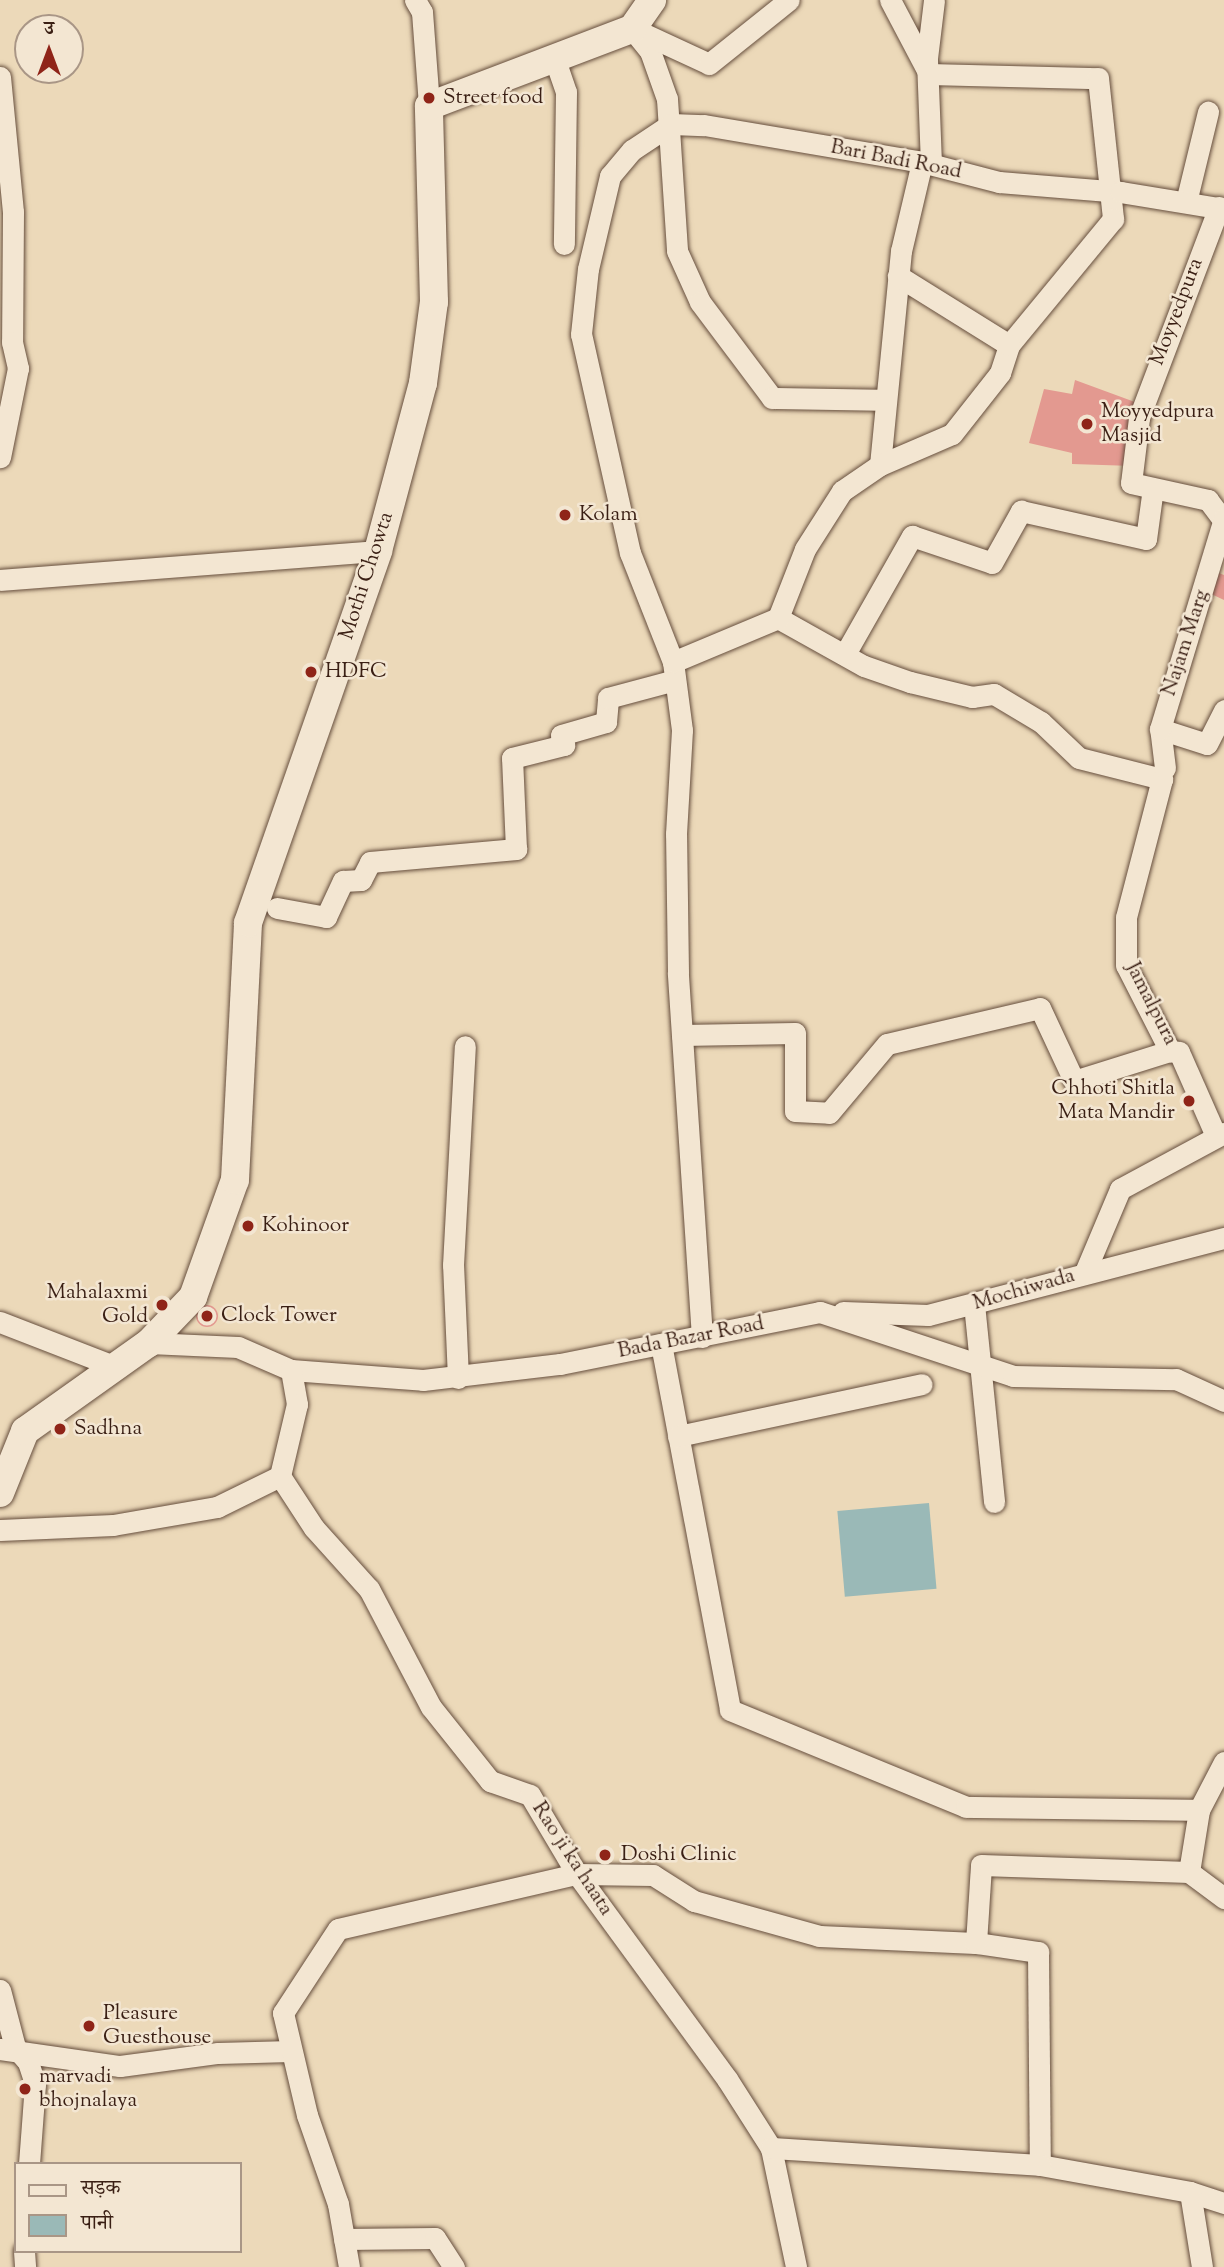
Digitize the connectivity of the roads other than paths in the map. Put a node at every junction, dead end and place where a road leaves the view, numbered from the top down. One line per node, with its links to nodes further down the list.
1 (415, 0): 10 (street)
2 (652, 0): 6 (main road)
3 (789, 0): 6 (street)
4 (890, 0): 8 (street)
5 (934, 0): 8 (street)
6 (632, 29): 7 (main road); 12 (street)
7 (555, 60): 10 (main road); 17 (street)
8 (929, 74): 13 (street); 14 (street)
9 (0, 77): 21 (street)
10 (429, 106): 25 (main road, Mothi Chowta)
11 (1208, 112): 15 (street)
12 (671, 124): 13 (street, Bari Badi Road); 20 (street); 29 (street)
13 (926, 163): 14 (street, Bari Badi Road); 18 (street)
14 (1115, 191): 15 (street, Bari Badi Road); 19 (street)
15 (1186, 202): 16 (street, Bari Badi Road)
16 (1221, 208): 23 (street, Moyyedpura)
17 (564, 244)
18 (898, 276): 19 (street); 20 (street)
19 (1009, 345): 22 (street)
20 (883, 400): 22 (street)
21 (0, 457)
22 (880, 465): 27 (street)
23 (1153, 488): 24 (street); 28 (street)
24 (1224, 519): 31 (street, Najam Marg)
25 (378, 551): 26 (street); 44 (main road, Mothi Chowta)
26 (0, 580)
27 (778, 618): 28 (street); 29 (street)
28 (845, 654): 32 (street)
29 (674, 671): 33 (street); 34 (street)
30 (1224, 710): 31 (street)
31 (1160, 729): 32 (street)
32 (1163, 774): 36 (street, Jamalpura)
33 (277, 908)
34 (682, 1035): 36 (street); 43 (street)
35 (465, 1046): 49 (street)
36 (1170, 1051): 37 (street, Jamalpura)
37 (1220, 1135): 39 (street)
38 (1224, 1238): 39 (street, Mochiwada)
39 (1085, 1272): 40 (street, Mochiwada)
40 (974, 1304): 41 (street, Mochiwada); 47 (street)
41 (820, 1312): 43 (street, Bada Bazar Road); 47 (street)
42 (0, 1322): 46 (street)
43 (702, 1337): 45 (street, Bada Bazar Road)
44 (149, 1343): 46 (main road, Mothi Chowta); 48 (street, Bada Bazar Road)
45 (661, 1344): 49 (street, Bada Bazar Road); 52 (street)
46 (111, 1365): 54 (main road, Mothi Chowta)
47 (982, 1366): 51 (street); 55 (street)
48 (290, 1370): 49 (street, Bada Bazar Road); 53 (street)
49 (458, 1378)
50 (922, 1384): 52 (street)
51 (1224, 1401)
52 (678, 1436): 58 (street)
53 (280, 1476): 56 (street); 60 (street, Rao ji ka haata)
54 (0, 1493)
55 (994, 1502)
56 (0, 1530)
57 (1224, 1762): 58 (street)
58 (1199, 1810): 59 (street)
59 (1189, 1872): 61 (street); 62 (street)
60 (577, 1874): 62 (street); 65 (street); 66 (street, Rao ji ka haata)
61 (1224, 1898)
62 (976, 1943): 68 (street)
63 (0, 1990): 64 (street)
64 (7, 2048): 65 (street); 67 (street)
65 (290, 2051): 71 (street)
66 (771, 2148): 68 (street); 74 (street, Rao ji ka haata)
67 (29, 2162)
68 (1040, 2165): 69 (street)
69 (1190, 2192): 70 (street); 75 (street)
70 (1224, 2203)
71 (344, 2239): 72 (street); 73 (street)
72 (349, 2267)
73 (454, 2267)
74 (796, 2267)
75 (1202, 2267)

